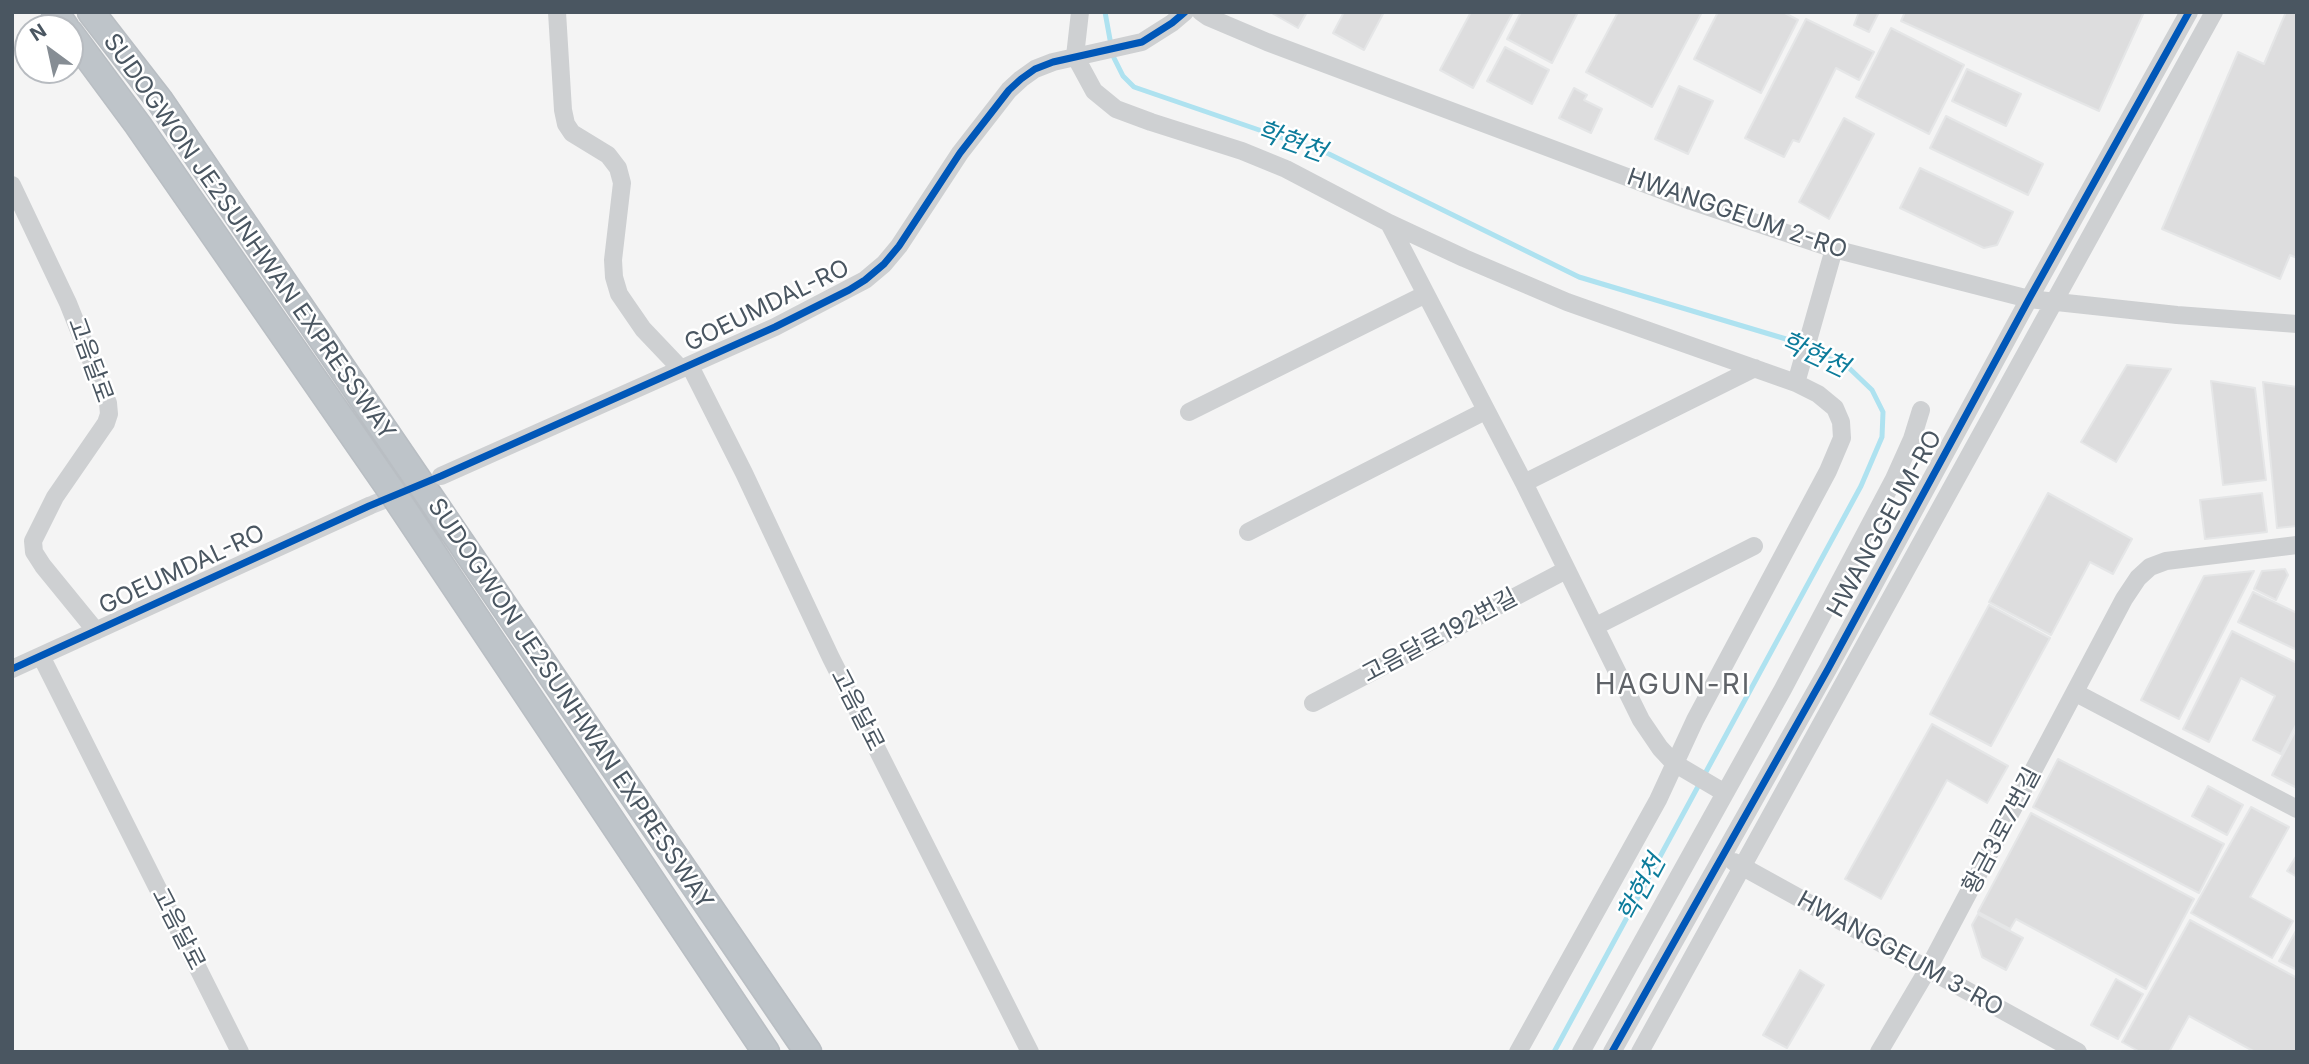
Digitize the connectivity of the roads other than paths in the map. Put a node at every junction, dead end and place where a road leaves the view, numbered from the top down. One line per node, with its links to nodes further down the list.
1 (91, 12): 44 (highway, SUDOGWON JE2SUNHWAN EXPRESSWAY)
2 (557, 12): 17 (street, 고음달로)
3 (1080, 12): 9 (street)
4 (1185, 12): 9 (street, GOEUMDAL-RO)
5 (1201, 12): 12 (street, HWANGGEUM 2-RO)
6 (2189, 12): 14 (street, HWANGGEUM-RO)
7 (2214, 12): 15 (street, HWANGGEUM-RO)
8 (84, 52): 43 (highway, SUDOGWON JE2SUNHWAN EXPRESSWAY)
9 (1083, 54): 11 (street); 17 (street, GOEUMDAL-RO)
10 (12, 185): 31 (street, 고음달로)
11 (1389, 223): 13 (street); 18 (street)
12 (1834, 249): 14 (street, HWANGGEUM 2-RO); 19 (street)
13 (1426, 294): 21 (street); 22 (street)
14 (2029, 299): 15 (street, HWANGGEUM 2-RO); 39 (street, HWANGGEUM-RO)
15 (2053, 302): 16 (street, HWANGGEUM 2-RO); 40 (street, HWANGGEUM-RO)
16 (2297, 324)
17 (685, 368): 23 (street, GOEUMDAL-RO); 45 (street, 고음달로)
18 (1755, 368): 19 (street); 24 (street)
19 (1798, 375): 36 (street)
20 (1921, 410): 37 (street)
21 (1485, 411): 24 (street); 26 (street)
22 (1189, 412)
23 (441, 476)
24 (1524, 483): 29 (street)
25 (369, 506): 31 (street, GOEUMDAL-RO)
26 (1248, 532)
27 (2297, 545): 34 (street, 황금3로7번길)
28 (1754, 546): 30 (street)
29 (1566, 570): 30 (street); 35 (street, 고음달로192번길)
30 (1596, 625): 36 (street)
31 (96, 631): 32 (street, GOEUMDAL-RO)
32 (41, 656): 33 (street, GOEUMDAL-RO); 42 (street, 고음달로)
33 (12, 669)
34 (2076, 692): 38 (street); 41 (street, 황금3로7번길)
35 (1313, 702)
36 (1679, 765): 37 (street); 46 (street)
37 (1721, 790): 47 (street)
38 (2297, 809)
39 (1722, 855): 40 (street, HWANGGEUM 3-RO); 48 (street, HWANGGEUM-RO)
40 (1742, 867): 41 (street, HWANGGEUM 3-RO); 49 (street, HWANGGEUM-RO)
41 (1928, 969): 50 (street, 황금3로7번길); 51 (street, HWANGGEUM 3-RO)
42 (240, 1052)
43 (766, 1052)
44 (808, 1052)
45 (1030, 1052)
46 (1518, 1052)
47 (1581, 1052)
48 (1612, 1052)
49 (1640, 1052)
50 (1879, 1052)
51 (2078, 1052)

